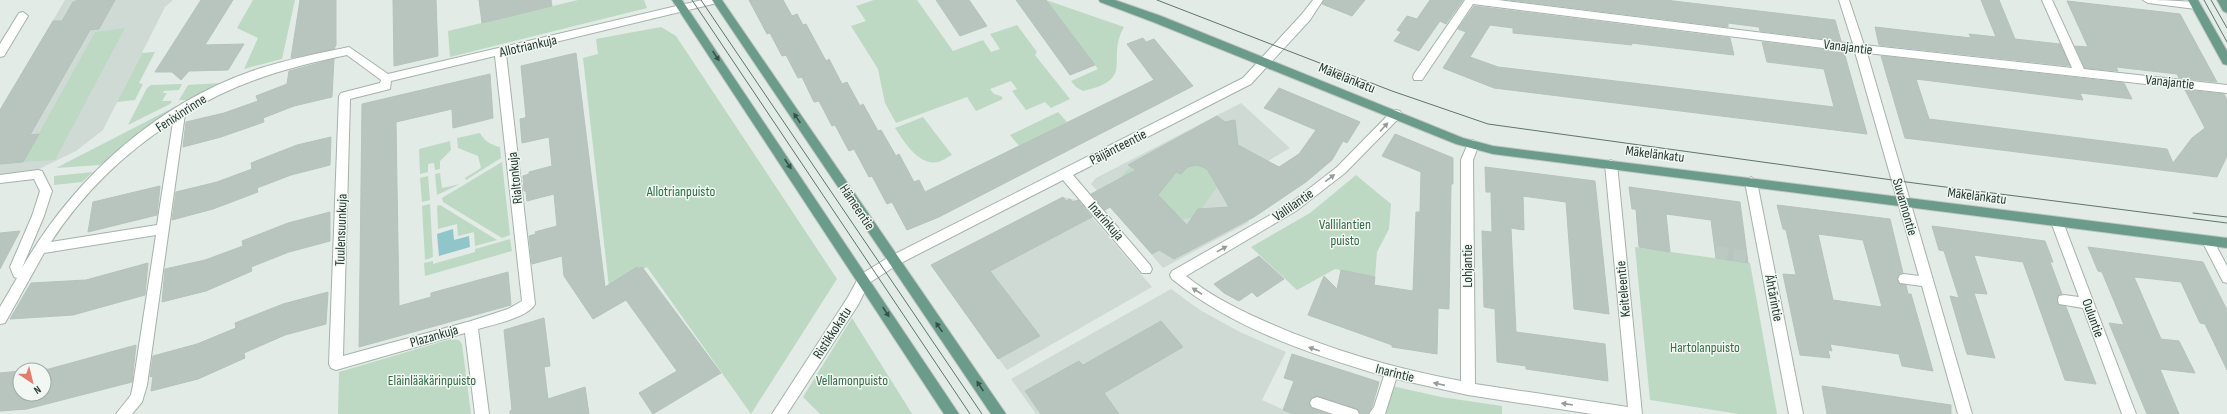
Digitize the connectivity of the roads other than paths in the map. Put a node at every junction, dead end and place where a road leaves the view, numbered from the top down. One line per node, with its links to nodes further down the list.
1 (717, 0): 10 (street, Allotriankuja); 35 (main road, Hämeentie, one-way to 1)
2 (1104, 0): 17 (main road, Mäkelänkatu)
3 (1318, 0): 17 (street, Päijänteentie)
4 (1470, 0): 13 (street, Vanajantie); 19 (street)
5 (1844, 0): 13 (street, Suvannontie)
6 (2048, 0): 18 (street)
7 (2148, 0): 9 (street)
8 (2222, 0): 11 (main road)
9 (2194, 3): 16 (main road)
10 (680, 4): 14 (street, Allotriankuja); 40 (main road, one-way to 40)
11 (2227, 9)
12 (23, 16): 15 (street)
13 (1860, 49): 18 (street, Vanajantie); 29 (street, Suvannontie)
14 (500, 52): 20 (street, Allotriankuja); 45 (street, Rialtonkuja)
15 (0, 53)
16 (2227, 61)
17 (1265, 62): 23 (main road, Mäkelänkatu); 26 (street, Päijänteentie)
18 (2080, 73): 21 (street, Vanajantie)
19 (1418, 77)
20 (386, 78): 22 (street, Fenixinrinne); 48 (street, Tuulensuunkuja)
21 (2227, 89)
22 (180, 111): 31 (street); 34 (street, Fenixinrinne)
23 (1396, 114): 24 (main road, Mäkelänkatu); 38 (street, Vallilantie, one-way to 23)
24 (1473, 144): 25 (main road, Mäkelänkatu); 50 (street, Lohjantie)
25 (1611, 164): 28 (main road, Mäkelänkatu); 59 (street, Keiteleentie)
26 (1065, 174): 35 (street, Päijänteentie); 36 (street, Inarinkuja)
27 (0, 178): 37 (street)
28 (1751, 182): 29 (main road, Mäkelänkatu); 60 (street, Ähtärintie)
29 (1904, 202): 30 (main road, Mäkelänkatu); 42 (street, Suvannontie)
30 (2057, 222): 32 (main road, Mäkelänkatu); 44 (street, Ouluntie)
31 (163, 229): 34 (street); 52 (street)
32 (2208, 241): 33 (main road, Mäkelänkatu); 39 (street)
33 (2227, 243)
34 (42, 248): 37 (street, Fenixinrinne)
35 (893, 261): 40 (street); 56 (main road, Hämeentie, one-way to 35)
36 (1146, 269)
37 (26, 275): 46 (street, Fenixinrinne)
38 (1176, 275): 49 (street, Inarintie, one-way to 38)
39 (2227, 278)
40 (864, 279): 54 (street, Ristikkokatu); 55 (main road, one-way to 55)
41 (1904, 279): 42 (street)
42 (1927, 282): 61 (street, Suvannontie)
43 (2064, 300): 44 (street)
44 (2088, 303): 62 (street, Ouluntie)
45 (529, 304): 47 (street, Plazankuja)
46 (0, 319)
47 (471, 326): 48 (street, Plazankuja); 53 (street)
48 (336, 364)
49 (1391, 373): 50 (street, Inarintie, one-way to 49); 58 (street)
50 (1468, 389): 59 (street, Inarintie, one-way to 50)
51 (1317, 403): 57 (street)
52 (123, 414)
53 (482, 414)
54 (779, 414)
55 (952, 414)
56 (999, 414)
57 (1352, 414)
58 (1376, 414)
59 (1634, 414)
60 (1796, 414)
61 (1965, 414)
62 (2129, 414)

